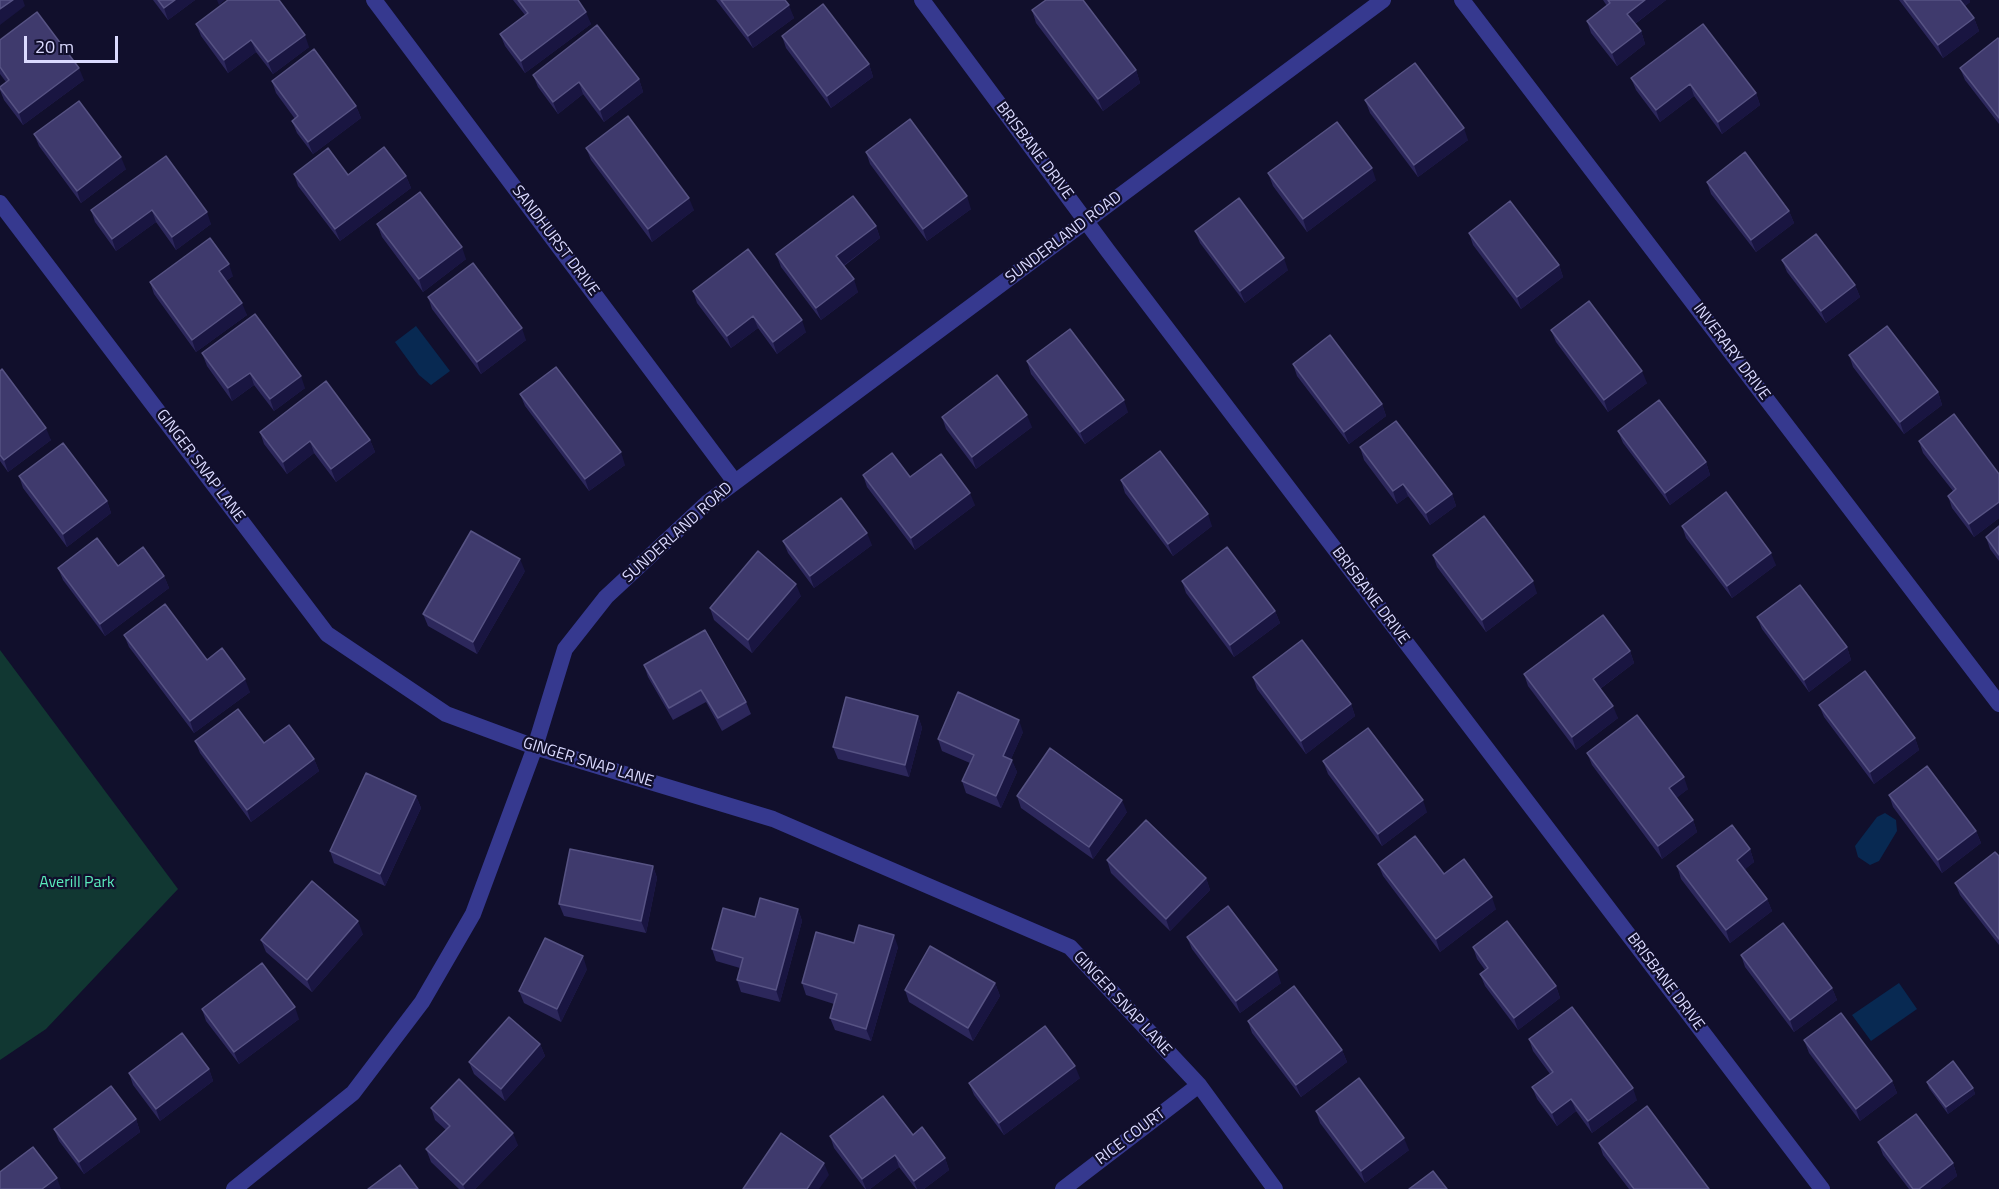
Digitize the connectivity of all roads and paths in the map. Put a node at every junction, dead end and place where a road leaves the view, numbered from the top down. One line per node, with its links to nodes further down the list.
1 (374, 0): 7 (street, SANDHURST DRIVE)
2 (922, 0): 6 (street, BRISBANE DRIVE)
3 (1383, 0): 6 (street, SUNDERLAND ROAD)
4 (1462, 0): 8 (street, INVERARY DRIVE)
5 (0, 203): 9 (street, GINGER SNAP LANE)
6 (1086, 221): 7 (street, SUNDERLAND ROAD); 14 (street, BRISBANE DRIVE)
7 (735, 482): 9 (street, SUNDERLAND ROAD)
8 (1999, 704)
9 (535, 747): 10 (street, GINGER SNAP LANE); 11 (street, SUNDERLAND ROAD)
10 (1199, 1085): 12 (street, RICE COURT); 13 (street, GINGER SNAP LANE)
11 (243, 1186)
12 (1063, 1189)
13 (1275, 1189)
14 (1822, 1189)

